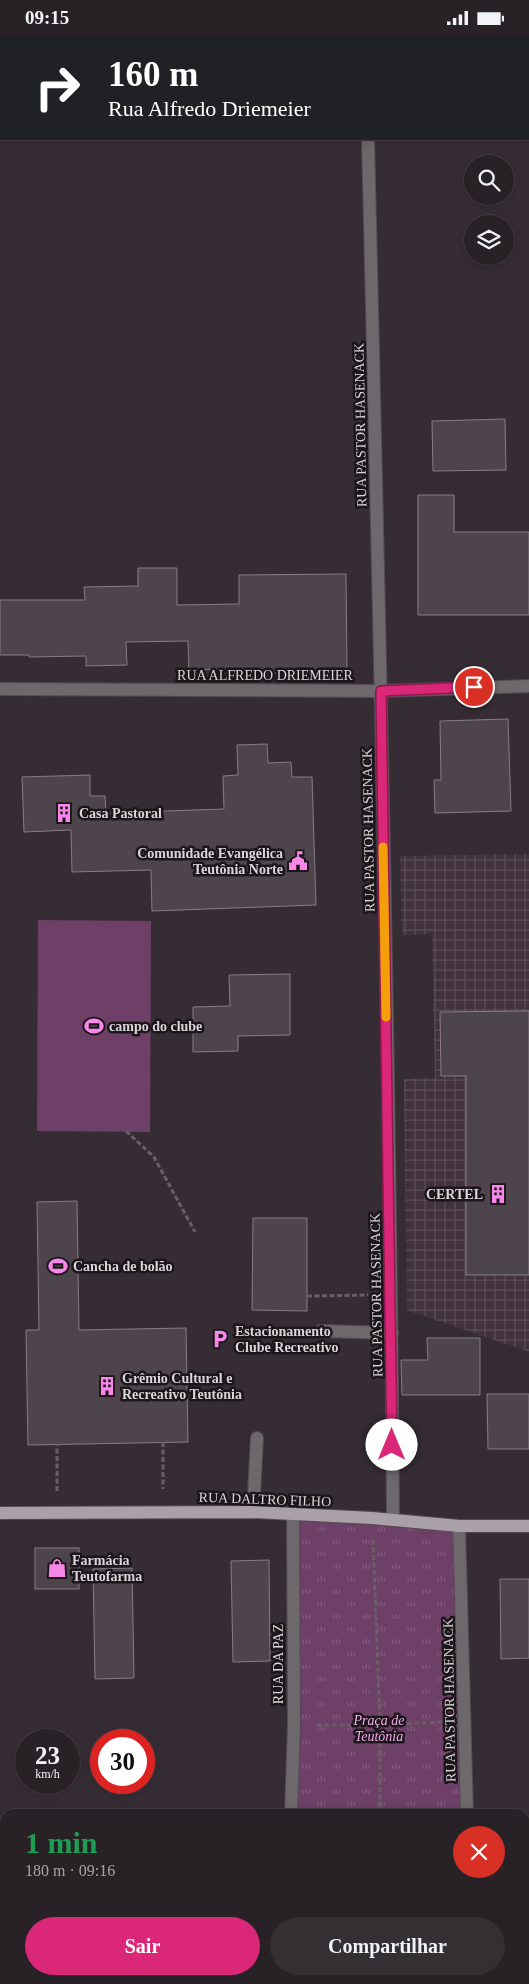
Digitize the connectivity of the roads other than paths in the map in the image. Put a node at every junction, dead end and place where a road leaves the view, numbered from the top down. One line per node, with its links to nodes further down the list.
1 (368, 140): 4 (street, RUA PASTOR HASENACK)
2 (529, 685): 4 (street, RUA ALFREDO DRIEMEIER)
3 (0, 689): 4 (street, RUA ALFREDO DRIEMEIER)
4 (381, 691): 6 (street, RUA PASTOR HASENACK)
5 (321, 1331): 6 (street)
6 (392, 1333): 11 (street, RUA PASTOR HASENACK)
7 (257, 1438): 8 (street)
8 (253, 1511): 9 (main road, RUA DALTRO FILHO); 10 (main road, RUA DALTRO FILHO)
9 (0, 1513)
10 (293, 1514): 11 (main road, RUA DALTRO FILHO); 14 (street, RUA DA PAZ)
11 (393, 1520): 12 (main road, RUA DALTRO FILHO)
12 (459, 1526): 13 (main road, RUA DALTRO FILHO); 15 (street, RUA PASTOR HASENACK)
13 (529, 1526)
14 (291, 1809)
15 (467, 1809)

